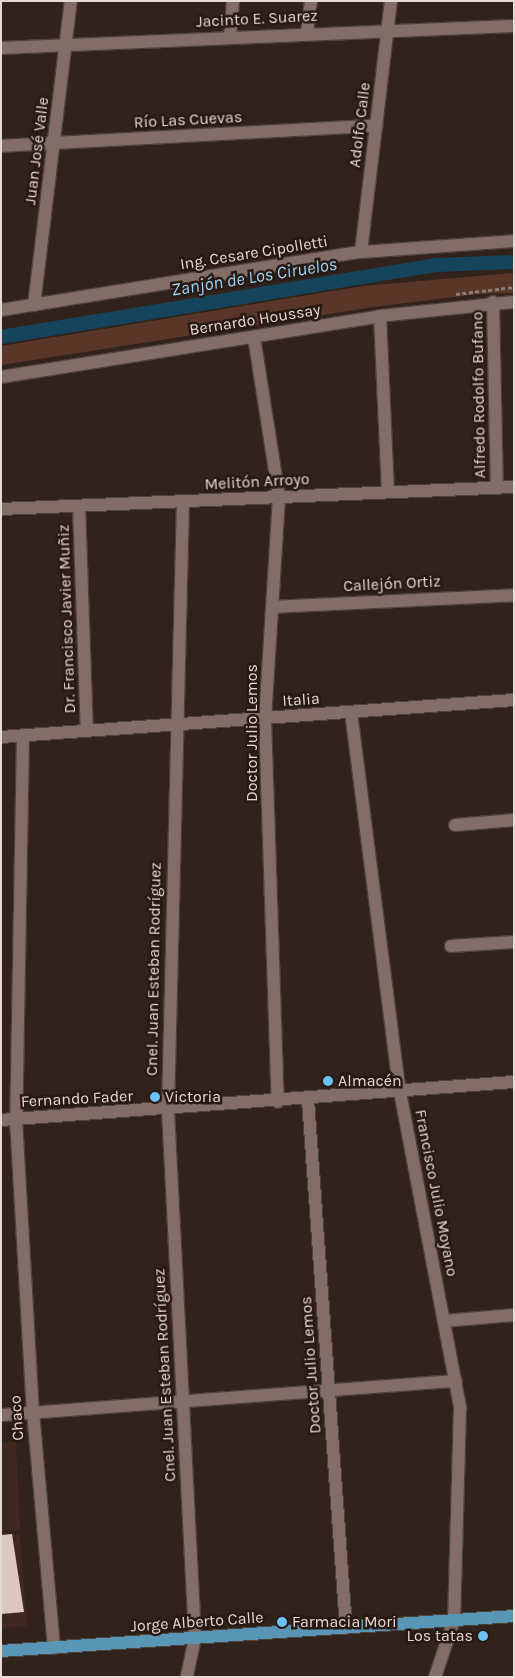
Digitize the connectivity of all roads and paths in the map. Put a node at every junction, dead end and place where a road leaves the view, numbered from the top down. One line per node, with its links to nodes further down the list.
1 (71, 1): 9 (street, Juan José Valle)
2 (234, 1): 8 (street)
3 (311, 1): 7 (street)
4 (391, 1): 6 (street, Adolfo Calle)
5 (514, 26): 6 (street, Jacinto E. Suarez)
6 (388, 29): 7 (street, Jacinto E. Suarez); 11 (street, Adolfo Calle)
7 (307, 33): 8 (street, Jacinto E. Suarez)
8 (230, 36): 9 (street, Jacinto E. Suarez)
9 (66, 46): 10 (street, Jacinto E. Suarez); 12 (street, Juan José Valle)
10 (1, 48)
11 (376, 126): 12 (street, Río Las Cuevas); 15 (street, Adolfo Calle)
12 (53, 144): 13 (street, Río Las Cuevas); 18 (street, Juan José Valle)
13 (1, 146)
14 (514, 241): 15 (street, Ing. Cesare Cipolletti)
15 (361, 252): 18 (street, Ing. Cesare Cipolletti)
16 (493, 302): 17 (street, Bernardo Houssay); 20 (street, Bernardo Houssay); 24 (street, Alfredo Rodolfo Bufano)
17 (514, 302)
18 (34, 305): 19 (street, Ing. Cesare Cipolletti)
19 (1, 310)
20 (380, 316): 21 (street, Bernardo Houssay); 25 (street)
21 (254, 337): 22 (street, Bernardo Houssay); 26 (street, Doctor Julio Lemos)
22 (1, 377)
23 (514, 487): 24 (street, Melitón Arroyo)
24 (496, 488): 25 (street, Melitón Arroyo)
25 (388, 492): 26 (street, Melitón Arroyo)
26 (279, 497): 27 (street, Melitón Arroyo); 31 (street, Doctor Julio Lemos)
27 (183, 501): 28 (street, Melitón Arroyo); 35 (street, Cnel. Juan Esteban Rodríguez)
28 (79, 506): 29 (street, Melitón Arroyo); 36 (street, Dr. Francisco Javier Muñiz)
29 (1, 509)
30 (514, 595): 31 (street, Callejón Ortiz)
31 (272, 606): 34 (street, Doctor Julio Lemos)
32 (514, 700): 33 (street, Italia)
33 (351, 712): 34 (street, Italia); 44 (street, Francisco Julio Moyano)
34 (265, 719): 35 (street, Italia); 46 (street, Doctor Julio Lemos)
35 (174, 725): 36 (street, Italia); 47 (street, Cnel. Juan Esteban Rodríguez)
36 (87, 731): 37 (street, Italia)
37 (23, 735): 38 (street, Italia); 48 (street, Chaco)
38 (1, 737)
39 (514, 820): 40 (street)
40 (455, 825)
41 (514, 942): 42 (street)
42 (451, 946)
43 (514, 1082): 44 (street, Fernando Fader)
44 (400, 1092): 45 (street, Fernando Fader); 51 (street, Francisco Julio Moyano)
45 (308, 1100): 46 (street, Fernando Fader); 53 (street, Doctor Julio Lemos)
46 (278, 1102): 47 (street, Fernando Fader)
47 (168, 1110): 48 (street, Fernando Fader); 54 (street, Cnel. Juan Esteban Rodríguez)
48 (16, 1119): 49 (street, Fernando Fader); 55 (street, Chaco)
49 (1, 1120)
50 (514, 1315): 51 (street)
51 (444, 1321): 52 (street, Francisco Julio Moyano)
52 (456, 1382): 53 (street); 58 (street, Francisco Julio Moyano)
53 (329, 1391): 54 (street); 59 (street, Doctor Julio Lemos)
54 (182, 1402): 55 (street); 60 (street, Cnel. Juan Esteban Rodríguez)
55 (33, 1412): 56 (street); 61 (street, Chaco)
56 (1, 1414)
57 (514, 1616): 58 (main road, Jorge Alberto Calle)
58 (454, 1620): 59 (main road, Jorge Alberto Calle); 64 (street, Francisco Julio Moyano)
59 (346, 1628): 60 (main road, Jorge Alberto Calle)
60 (195, 1638): 61 (main road, Jorge Alberto Calle); 63 (street, Cnel. Juan Esteban Rodríguez)
61 (54, 1648): 62 (main road, Jorge Alberto Calle)
62 (1, 1651)
63 (187, 1677)
64 (435, 1677)

